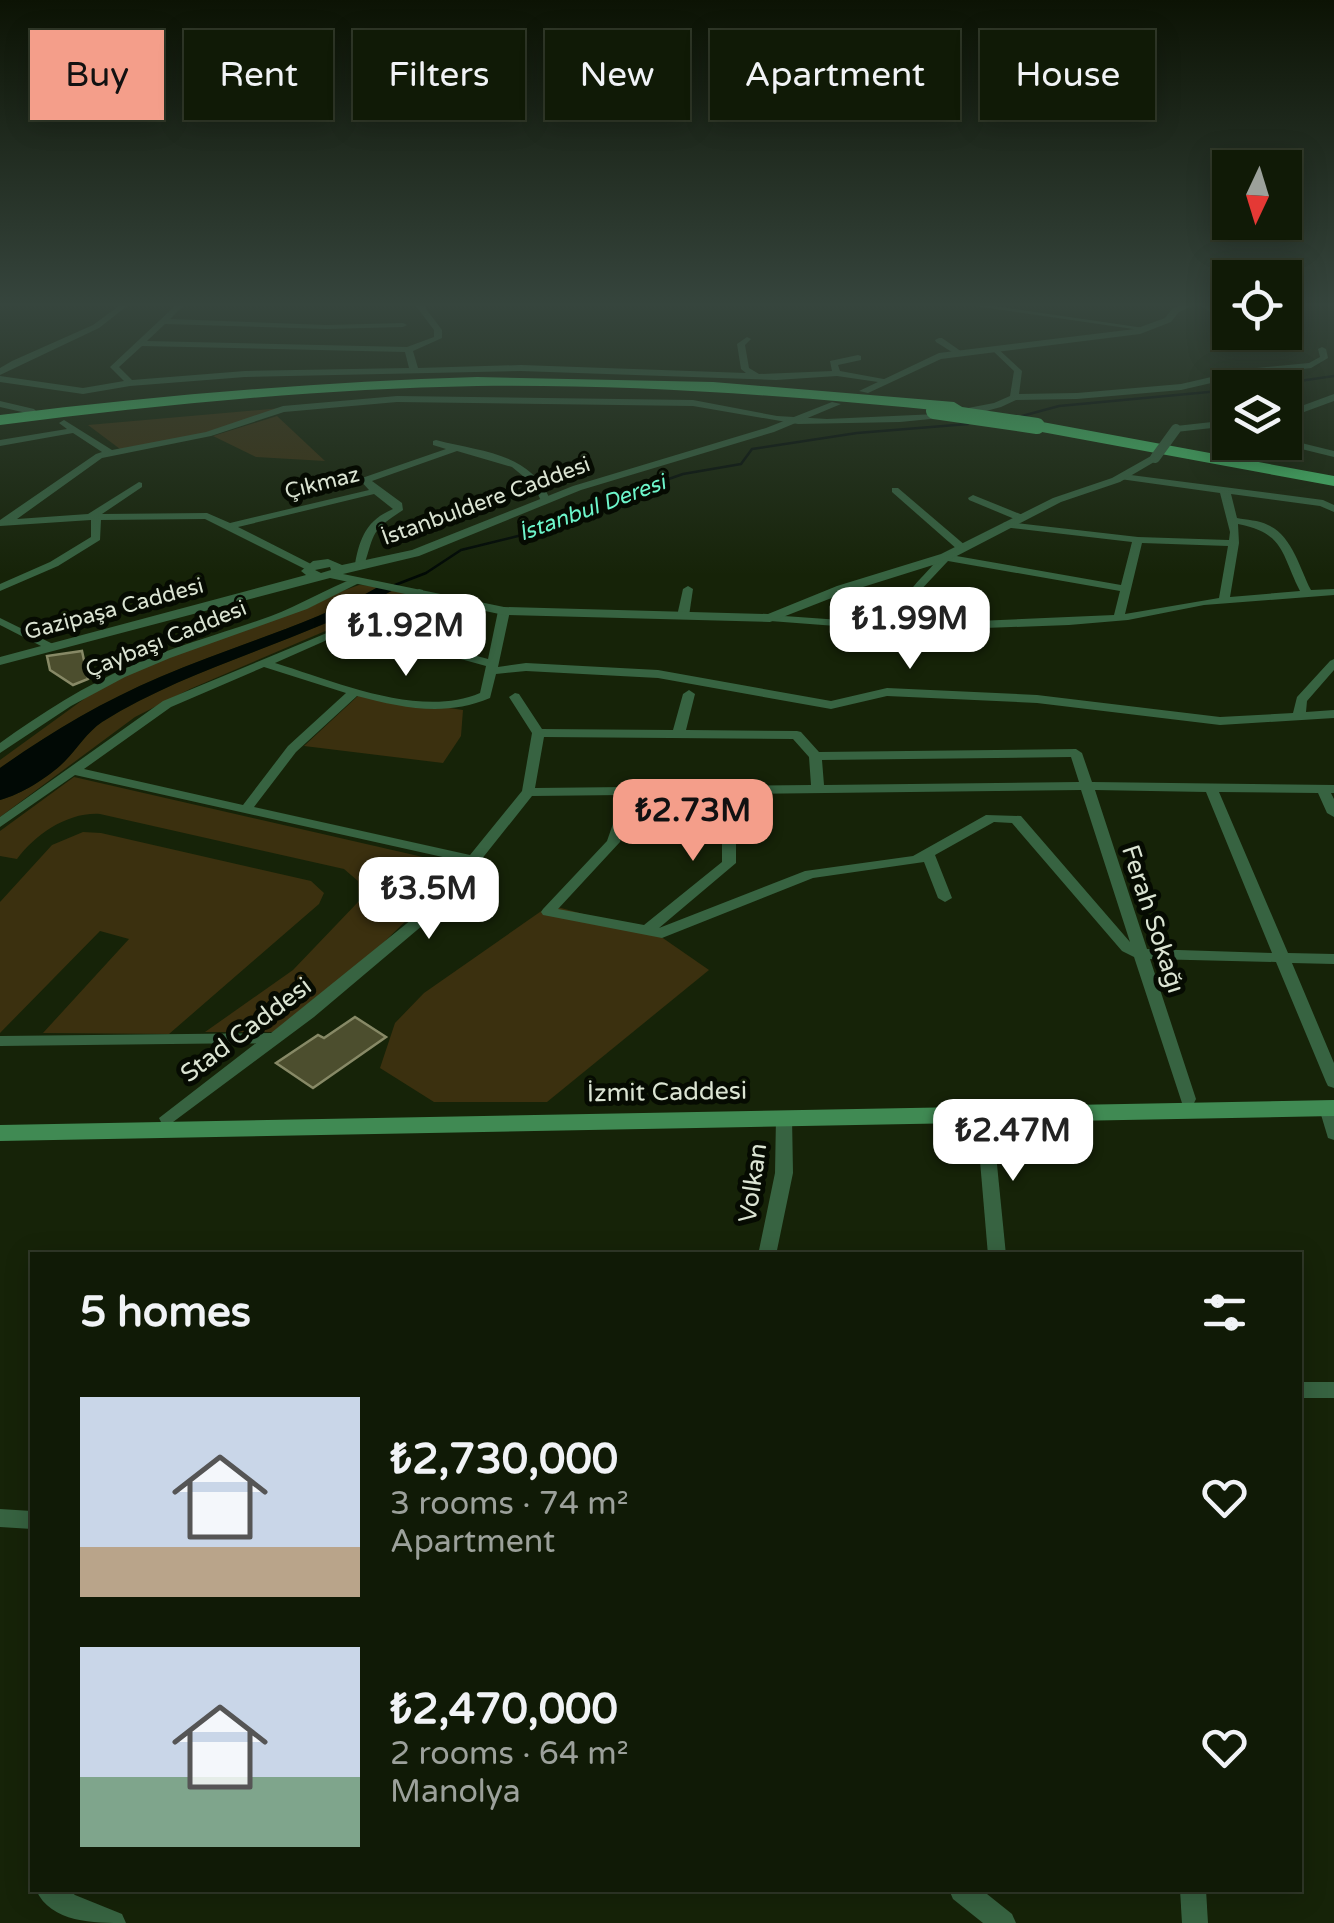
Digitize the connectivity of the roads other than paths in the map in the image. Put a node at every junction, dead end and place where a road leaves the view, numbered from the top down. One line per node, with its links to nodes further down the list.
1 (210, 396): 13 (highway, bridge)
2 (287, 396): 13 (highway, bridge)
3 (764, 396): 15 (highway, bridge)
4 (830, 396): 15 (highway, bridge)
5 (1080, 396): 6 (street)
6 (1014, 397): 12 (street)
7 (1334, 397): 10 (street)
8 (0, 404): 11 (street)
9 (836, 404): 12 (street, İstanbuldere Caddesi)
10 (1302, 409)
11 (31, 410)
12 (803, 418): 22 (street); 33 (street, İstanbuldere Caddesi)
13 (0, 423)
14 (64, 423): 17 (street)
15 (1046, 423): 24 (highway); 26 (highway)
16 (1212, 425): 25 (street, bridge)
17 (75, 430): 18 (street); 22 (street)
18 (0, 443)
19 (436, 443): 21 (street)
20 (1302, 446): 23 (street)
21 (454, 449): 30 (street, Çıkmaz); 33 (street)
22 (110, 453): 39 (street)
23 (1334, 454)
24 (1334, 473)
25 (1124, 477): 31 (street); 37 (street)
26 (1334, 481)
27 (139, 486): 35 (street)
28 (115, 490): 36 (street)
29 (896, 490): 44 (street)
30 (376, 491): 41 (street, Çıkmaz); 48 (street)
31 (1225, 491): 34 (street); 38 (street)
32 (973, 498): 37 (street)
33 (545, 499): 46 (street, İstanbuldere Caddesi)
34 (1334, 510)
35 (94, 517): 36 (street); 41 (street); 49 (street)
36 (72, 518): 39 (street)
37 (1022, 518): 40 (street)
38 (1234, 520): 43 (street); 54 (street)
39 (2, 524)
40 (1006, 524): 42 (street); 44 (street)
41 (230, 526): 47 (street)
42 (1138, 540): 43 (street); 50 (street)
43 (1234, 543): 55 (street)
44 (962, 548): 45 (street)
45 (945, 557): 50 (street); 60 (street); 62 (street)
46 (378, 561): 47 (street, İstanbuldere Caddesi); 48 (street, İstanbuldere Caddesi)
47 (324, 570): 48 (street); 63 (street, Gazipaşa Caddesi)
48 (360, 576): 52 (street); 75 (street, Çaybaşı Caddesi)
49 (0, 588)
50 (1126, 588): 59 (street)
51 (688, 589): 58 (street)
52 (419, 592): 56 (street); 57 (street)
53 (1334, 592): 54 (street)
54 (1308, 595): 55 (street)
55 (1224, 600): 59 (street)
56 (504, 611): 58 (street); 67 (street)
57 (372, 616): 65 (street); 67 (street)
58 (683, 616): 60 (street)
59 (1119, 617): 62 (street)
60 (770, 618): 62 (street)
61 (0, 621): 63 (street)
62 (902, 628)
63 (49, 646): 64 (street, Gazipaşa Caddesi)
64 (0, 661)
65 (263, 662): 68 (street); 77 (street)
66 (1334, 663): 72 (street)
67 (493, 668): 68 (street); 72 (street)
68 (355, 691): 85 (street)
69 (689, 694): 74 (street)
70 (515, 698): 73 (street)
71 (1334, 714): 72 (street)
72 (1299, 716)
73 (538, 733): 74 (street); 82 (street, Stad Caddesi)
74 (680, 733): 76 (street)
75 (0, 749)
76 (815, 756): 78 (street, Ferah Sokağı); 80 (street)
77 (74, 771): 85 (street); 87 (street)
78 (1087, 786): 79 (street); 80 (street); 92 (street, Ferah Sokağı)
79 (1211, 788): 81 (street); 94 (street)
80 (818, 790): 83 (street)
81 (1329, 790): 86 (street)
82 (528, 792): 84 (street); 89 (street, Stad Caddesi)
83 (730, 792): 84 (street); 91 (street)
84 (630, 794): 91 (street)
85 (246, 809): 89 (street)
86 (1334, 813)
87 (0, 823)
88 (929, 856): 90 (street); 91 (street); 92 (street)
89 (474, 860): 95 (street, Stad Caddesi)
90 (945, 898)
91 (646, 930)
92 (1141, 954): 94 (street); 98 (street, Ferah Sokağı)
93 (1334, 958): 94 (street)
94 (1282, 959): 97 (street)
95 (273, 1038): 96 (street); 101 (street, Stad Caddesi)
96 (0, 1041)
97 (1334, 1082)
98 (1188, 1099): 99 (main road, İzmit Caddesi); 101 (main road, İzmit Caddesi)
99 (1332, 1104): 100 (main road, İzmit Caddesi); 105 (street)
100 (984, 1114): 102 (main road, İzmit Caddesi); 107 (street)
101 (167, 1118): 103 (main road, İzmit Caddesi)
102 (784, 1118): 104 (main road, İzmit Caddesi); 106 (street, Volkan)
103 (0, 1122)
104 (0, 1133)
105 (1334, 1134)
106 (767, 1252)
107 (998, 1252)
108 (1302, 1390): 109 (street)
109 (1334, 1390)
110 (0, 1518): 111 (street)
111 (30, 1520)
112 (51, 1892): 115 (street)
113 (964, 1892): 116 (street)
114 (1193, 1892): 117 (street)
115 (113, 1923)
116 (1003, 1923)
117 (1195, 1923)

